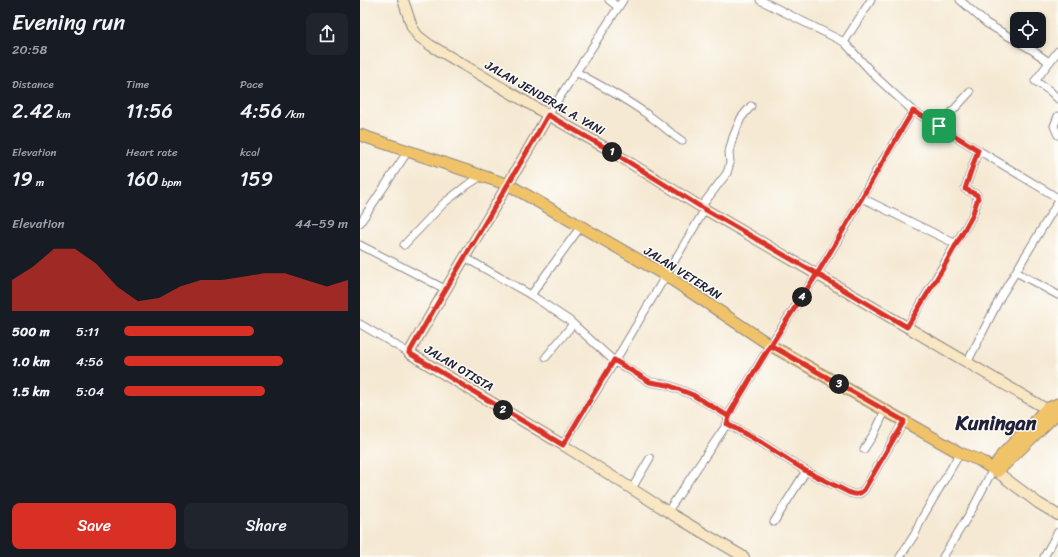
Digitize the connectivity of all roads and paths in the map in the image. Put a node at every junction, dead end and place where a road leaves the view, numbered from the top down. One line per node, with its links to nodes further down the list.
1 (403, 0): 16 (main road, JALAN JENDERAL A. YANI)
2 (609, 0): 7 (street)
3 (623, 0): 7 (street)
4 (760, 0): 8 (street)
5 (871, 0): 8 (street)
6 (960, 0): 10 (street)
7 (618, 7): 11 (street)
8 (844, 42): 15 (street)
9 (1058, 51): 10 (street)
10 (1049, 62): 13 (street)
11 (576, 72): 16 (street); 21 (street)
12 (970, 92): 18 (street)
13 (1058, 99)
14 (751, 106): 28 (street)
15 (913, 111): 18 (street); 26 (street)
16 (548, 115): 25 (main road, JALAN OTISTA); 28 (main road, JALAN JENDERAL A. YANI)
17 (1058, 116): 20 (street)
18 (939, 126): 22 (street)
19 (360, 135): 23 (main road, JALAN VETERAN)
20 (1058, 135)
21 (682, 141)
22 (978, 150): 27 (street); 31 (street)
23 (408, 151): 24 (main road, JALAN VETERAN); 29 (street)
24 (483, 175): 25 (main road, JALAN VETERAN); 33 (street)
25 (509, 185): 30 (main road, JALAN VETERAN); 34 (main road, JALAN OTISTA)
26 (862, 198): 31 (street); 36 (street)
27 (1058, 198): 35 (street)
28 (703, 208): 36 (main road, JALAN JENDERAL A. YANI); 37 (street)
29 (360, 223)
30 (581, 226): 37 (main road, JALAN VETERAN); 39 (street)
31 (956, 244): 43 (street)
32 (360, 245): 38 (street)
33 (404, 245)
34 (464, 256): 38 (main road, JALAN OTISTA); 39 (street)
35 (1016, 272): 40 (street); 48 (street)
36 (817, 274): 43 (main road, JALAN JENDERAL A. YANI); 44 (street)
37 (665, 275): 44 (main road, JALAN VETERAN); 47 (street)
38 (445, 289): 45 (main road, JALAN OTISTA)
39 (531, 295): 42 (street)
40 (1058, 295)
41 (360, 324): 45 (street)
42 (573, 324): 46 (street); 47 (street)
43 (907, 327): 48 (main road, JALAN JENDERAL A. YANI)
44 (770, 345): 49 (main road, JALAN VETERAN); 51 (street)
45 (409, 353): 53 (main road, JALAN OTISTA)
46 (546, 357)
47 (614, 360): 51 (street); 53 (street)
48 (967, 363): 50 (main road, JALAN JENDERAL A. YANI)
49 (886, 411): 52 (main road, JALAN VETERAN); 54 (street)
50 (1053, 413): 58 (main road)
51 (728, 420): 57 (street); 60 (street)
52 (904, 421): 55 (main road, JALAN VETERAN); 57 (street)
53 (563, 445): 59 (main road, JALAN OTISTA)
54 (864, 449)
55 (960, 453): 58 (main road, JALAN VETERAN); 65 (street)
56 (650, 458): 59 (street)
57 (806, 471): 62 (street)
58 (995, 471): 61 (main road); 66 (street)
59 (631, 490): 60 (main road, JALAN OTISTA)
60 (668, 512): 64 (main road, JALAN OTISTA)
61 (1058, 515)
62 (774, 522)
63 (1058, 532): 67 (street)
64 (744, 557)
65 (900, 557)
66 (943, 557)
67 (1044, 557)

